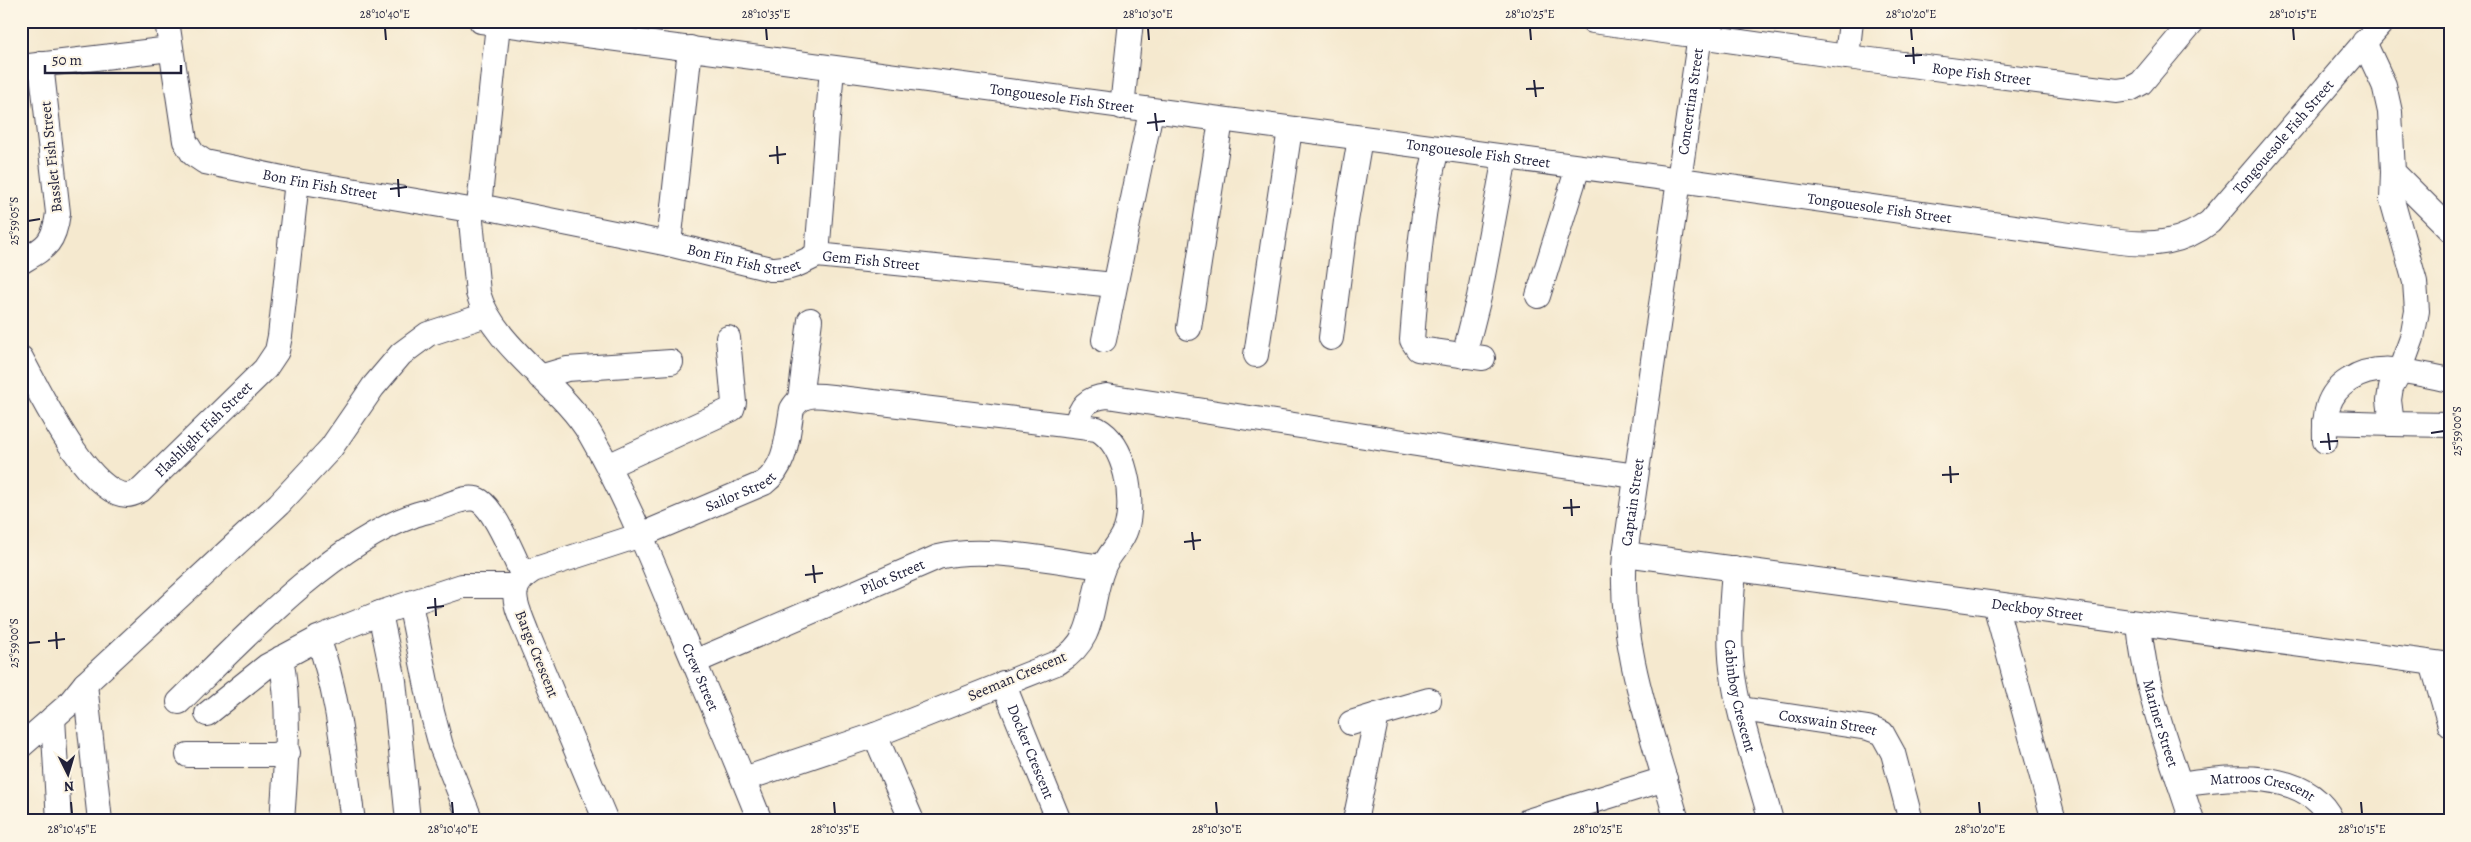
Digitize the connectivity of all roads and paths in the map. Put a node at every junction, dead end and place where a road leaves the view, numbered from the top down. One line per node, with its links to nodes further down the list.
1 (167, 21): 11 (street, Bon Fin Fish Street)
2 (1131, 21): 15 (street)
3 (1593, 21): 8 (street, Rope Fish Street)
4 (1850, 21): 12 (street)
5 (2382, 21): 9 (street, Tongouesole Fish Street)
6 (489, 22): 10 (street, Tongouesole Fish Street); 26 (street)
7 (2187, 23): 12 (street, Rope Fish Street)
8 (1701, 30): 12 (street, Rope Fish Street); 24 (street, Concertina Street)
9 (2364, 42): 23 (street); 24 (street, Tongouesole Fish Street)
10 (690, 48): 14 (street, Tongouesole Fish Street); 28 (street, Bon Fin Fish Street)
11 (170, 49): 13 (street); 25 (street, Bon Fin Fish Street)
12 (1847, 57)
13 (31, 66): 30 (street, Basslet Fish Street)
14 (832, 68): 15 (street, Tongouesole Fish Street); 29 (street, Gem Fish Street)
15 (1122, 107): 16 (street, Tongouesole Fish Street)
16 (1151, 111): 17 (street, Tongouesole Fish Street); 31 (street)
17 (1221, 120): 18 (street, Tongouesole Fish Street); 35 (street)
18 (1290, 129): 19 (street, Tongouesole Fish Street); 39 (street)
19 (1360, 138): 20 (street, Tongouesole Fish Street); 37 (street)
20 (1437, 148): 21 (street, Tongouesole Fish Street); 21 (street)
21 (1505, 157): 22 (street, Tongouesole Fish Street)
22 (1578, 167): 24 (street, Tongouesole Fish Street); 32 (street)
23 (2393, 172): 27 (street); 42 (street)
24 (1680, 180): 50 (street, Captain Street)
25 (297, 181): 26 (street, Bon Fin Fish Street); 40 (street, Flashlight Fish Street)
26 (474, 208): 28 (street, Bon Fin Fish Street); 33 (street)
27 (2450, 229)
28 (669, 244): 29 (street, Bon Fin Fish Street)
29 (817, 255): 31 (street, Gem Fish Street)
30 (21, 262)
31 (1114, 285): 38 (street)
32 (1538, 296)
33 (486, 316): 43 (street, Crew Street); 65 (street)
34 (810, 320): 45 (street, Sailor Street)
35 (1189, 328)
36 (728, 338): 49 (street)
37 (1331, 338)
38 (1104, 340)
39 (1256, 355)
40 (21, 358)
41 (671, 362): 43 (street)
42 (2400, 371): 44 (street); 46 (street); 46 (street)
43 (540, 377): 49 (street, Crew Street)
44 (2450, 380)
45 (796, 404): 48 (street, Seeman Crescent); 51 (street, Sailor Street)
46 (2392, 424): 47 (street)
47 (2450, 425)
48 (1076, 426): 50 (street); 53 (street, Seeman Crescent)
49 (608, 466): 51 (street, Crew Street)
50 (1636, 476): 52 (street, Captain Street)
51 (641, 534): 55 (street); 62 (street, Crew Street)
52 (1624, 554): 54 (street, Deckboy Street); 79 (street, Captain Street)
53 (1103, 567): 62 (street, Pilot Street); 64 (street, Seeman Crescent)
54 (1734, 568): 57 (street, Deckboy Street); 68 (street, Cabinboy Crescent)
55 (520, 581): 56 (street); 67 (street, Barge Crescent); 87 (street, Barge Crescent)
56 (410, 603): 58 (street); 86 (street)
57 (1995, 604): 59 (street, Deckboy Street); 96 (street)
58 (380, 613): 60 (street); 85 (street)
59 (2139, 624): 63 (street, Deckboy Street); 80 (street, Mariner Street)
60 (318, 638): 61 (street); 84 (street)
61 (281, 658): 69 (street); 76 (street)
62 (694, 662): 78 (street, Crew Street)
63 (2441, 664): 73 (street)
64 (1003, 683): 74 (street, Seeman Crescent); 90 (street, Docker Crescent)
65 (85, 684): 71 (street); 82 (street)
66 (1429, 700): 70 (street)
67 (179, 702)
68 (1741, 710): 94 (street, Cabinboy Crescent); 95 (street, Coxswain Street)
69 (207, 714)
70 (1377, 715): 72 (street); 91 (street)
71 (53, 718): 75 (street); 81 (street)
72 (1351, 723)
73 (2450, 725)
74 (874, 735): 78 (street, Seeman Crescent); 89 (street)
75 (21, 746)
76 (288, 753): 77 (street); 83 (street)
77 (188, 755)
78 (744, 779): 88 (street, Crew Street)
79 (1665, 779): 92 (street); 93 (street, Captain Street)
80 (2180, 784): 97 (street, Mariner Street); 98 (street, Matroos Crescent)
81 (59, 821)
82 (100, 821)
83 (282, 821)
84 (352, 821)
85 (408, 821)
86 (471, 821)
87 (606, 821)
88 (760, 821)
89 (912, 821)
90 (1058, 821)
91 (1355, 821)
92 (1528, 821)
93 (1677, 821)
94 (1771, 821)
95 (1911, 821)
96 (2054, 821)
97 (2192, 821)
98 (2332, 821)

